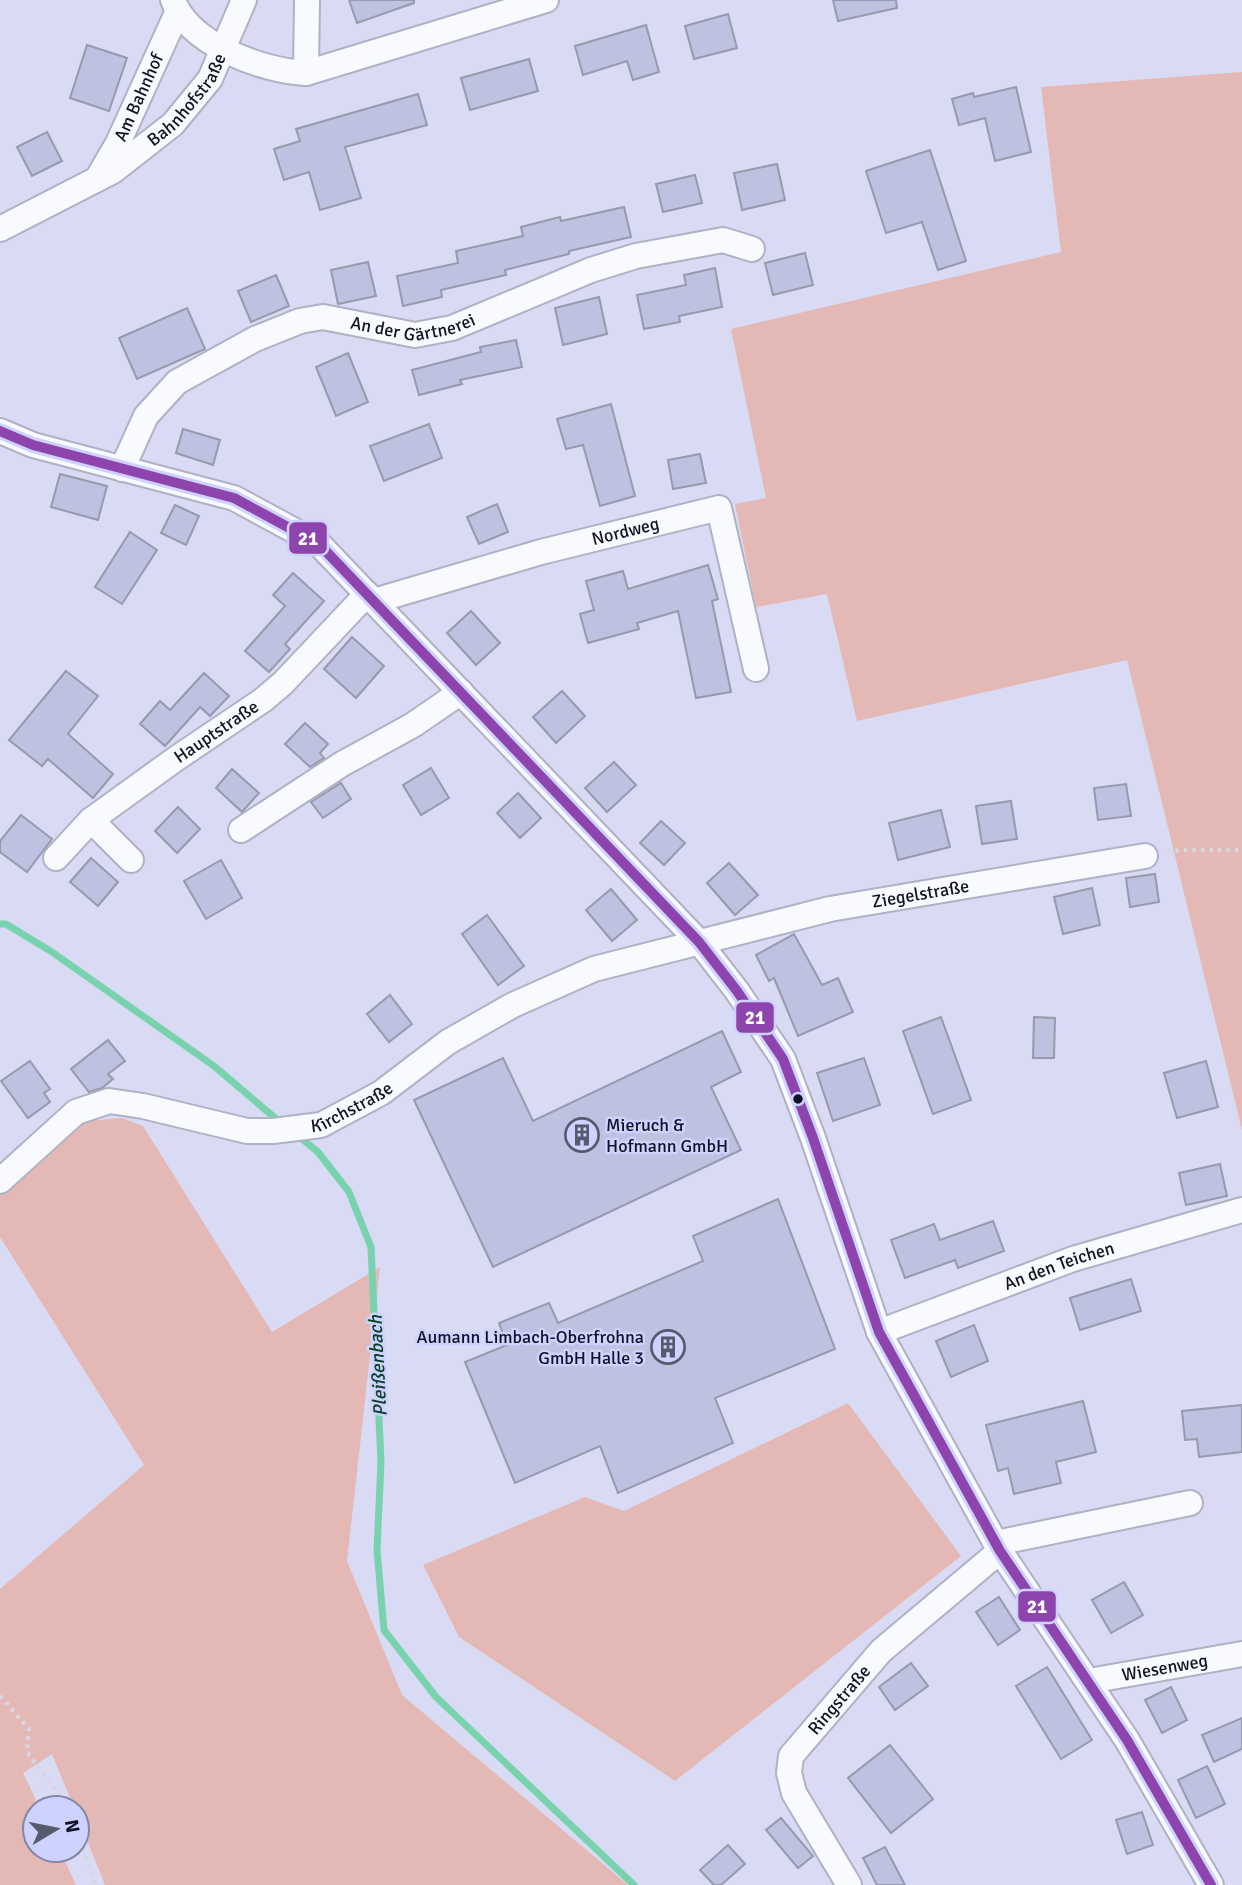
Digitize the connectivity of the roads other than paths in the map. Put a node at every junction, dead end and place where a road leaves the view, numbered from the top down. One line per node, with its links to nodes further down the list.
1 (244, 0): 5 (street)
2 (307, 0): 6 (street)
3 (547, 0): 6 (street, Bahnhofstraße)
4 (175, 6): 5 (street, Am Bahnhof); 7 (street, Am Bahnhof)
5 (224, 50): 6 (street, Bahnhofstraße); 7 (street, Bahnhofstraße)
6 (306, 73)
7 (96, 180): 8 (street, Bahnhofstraße)
8 (0, 229)
9 (752, 249): 11 (street, An der Gärtnerei)
10 (0, 430): 11 (street)
11 (122, 469): 12 (street)
12 (370, 598): 13 (street, Nordweg); 14 (street); 15 (street, Hauptstraße)
13 (756, 669)
14 (461, 692): 16 (street); 20 (street)
15 (91, 820): 18 (street, Hauptstraße); 19 (street)
16 (241, 830)
17 (1145, 856): 20 (street, Ziegelstraße)
18 (56, 858)
19 (131, 860)
20 (699, 942): 21 (street, Kirchstraße); 23 (street)
21 (2, 1174)
22 (1242, 1209): 23 (street, An den Teichen)
23 (879, 1332): 25 (street)
24 (1190, 1503): 25 (street)
25 (998, 1547): 27 (street); 28 (street, Ringstraße)
26 (1242, 1654): 27 (street, Wiesenweg)
27 (1089, 1681): 29 (street)
28 (849, 1885)
29 (1211, 1885)

